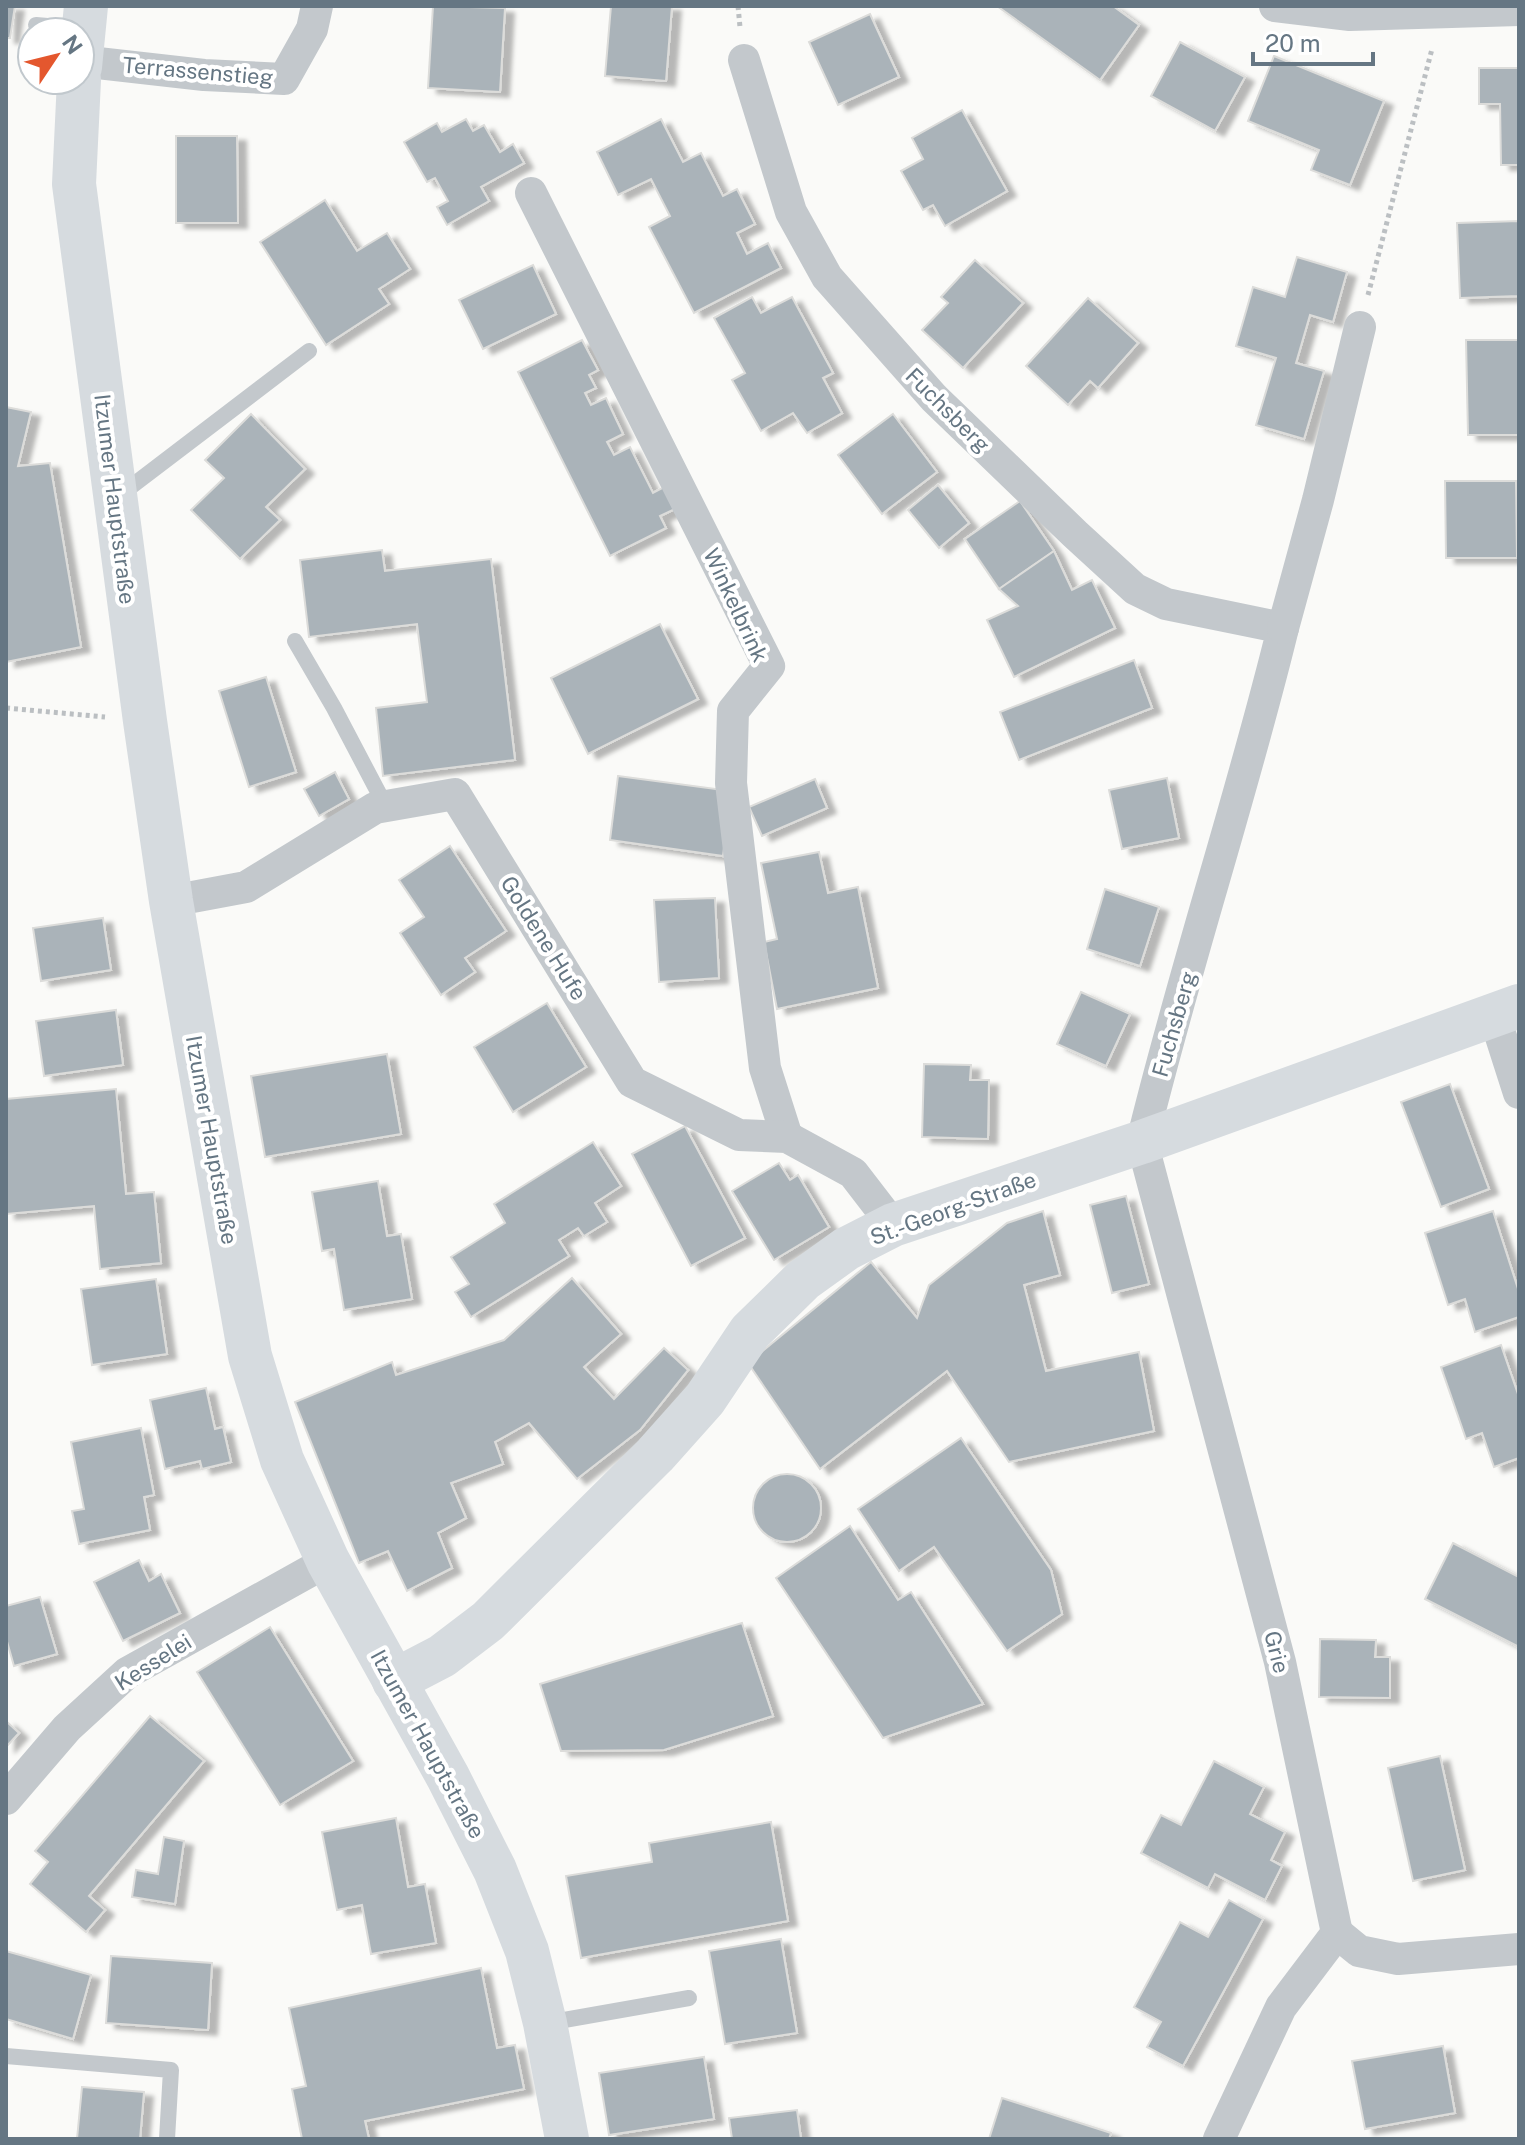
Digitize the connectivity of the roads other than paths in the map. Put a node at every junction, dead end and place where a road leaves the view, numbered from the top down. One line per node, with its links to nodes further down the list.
1 (317, 6): 4 (street, Terrassenstieg)
2 (1275, 6): 3 (street)
3 (1519, 10)
4 (96, 45)
5 (744, 60): 11 (street, Fuchsberg)
6 (78, 96): 10 (main road, Itzumer Hauptstraße)
7 (531, 193): 17 (street, Winkelbrink)
8 (1360, 327): 11 (street, Fuchsberg)
9 (309, 351): 10 (lane)
10 (115, 498): 14 (main road, Itzumer Hauptstraße)
11 (1283, 628): 18 (street, Fuchsberg)
12 (295, 641): 13 (lane)
13 (386, 807): 14 (street, Goldene Hufe); 17 (street, Goldene Hufe)
14 (171, 901): 20 (main road, Itzumer Hauptstraße)
15 (1506, 1010): 16 (street); 18 (main road, St.-Georg-Straße)
16 (1519, 1093)
17 (787, 1137): 19 (street, Goldene Hufe)
18 (1142, 1142): 19 (main road, St.-Georg-Straße); 23 (street, Grie)
19 (893, 1225): 21 (main road, St.-Georg-Straße)
20 (328, 1561): 21 (main road, Itzumer Hauptstraße); 22 (street, Kesselei)
21 (394, 1681): 26 (main road, Itzumer Hauptstraße)
22 (6, 1799)
23 (1337, 1933): 24 (street); 30 (street)
24 (1519, 1949)
25 (689, 1998): 26 (lane)
26 (545, 2023): 29 (main road, Itzumer Hauptstraße)
27 (6, 2056): 28 (lane)
28 (167, 2139)
29 (567, 2139)
30 (1219, 2139)

